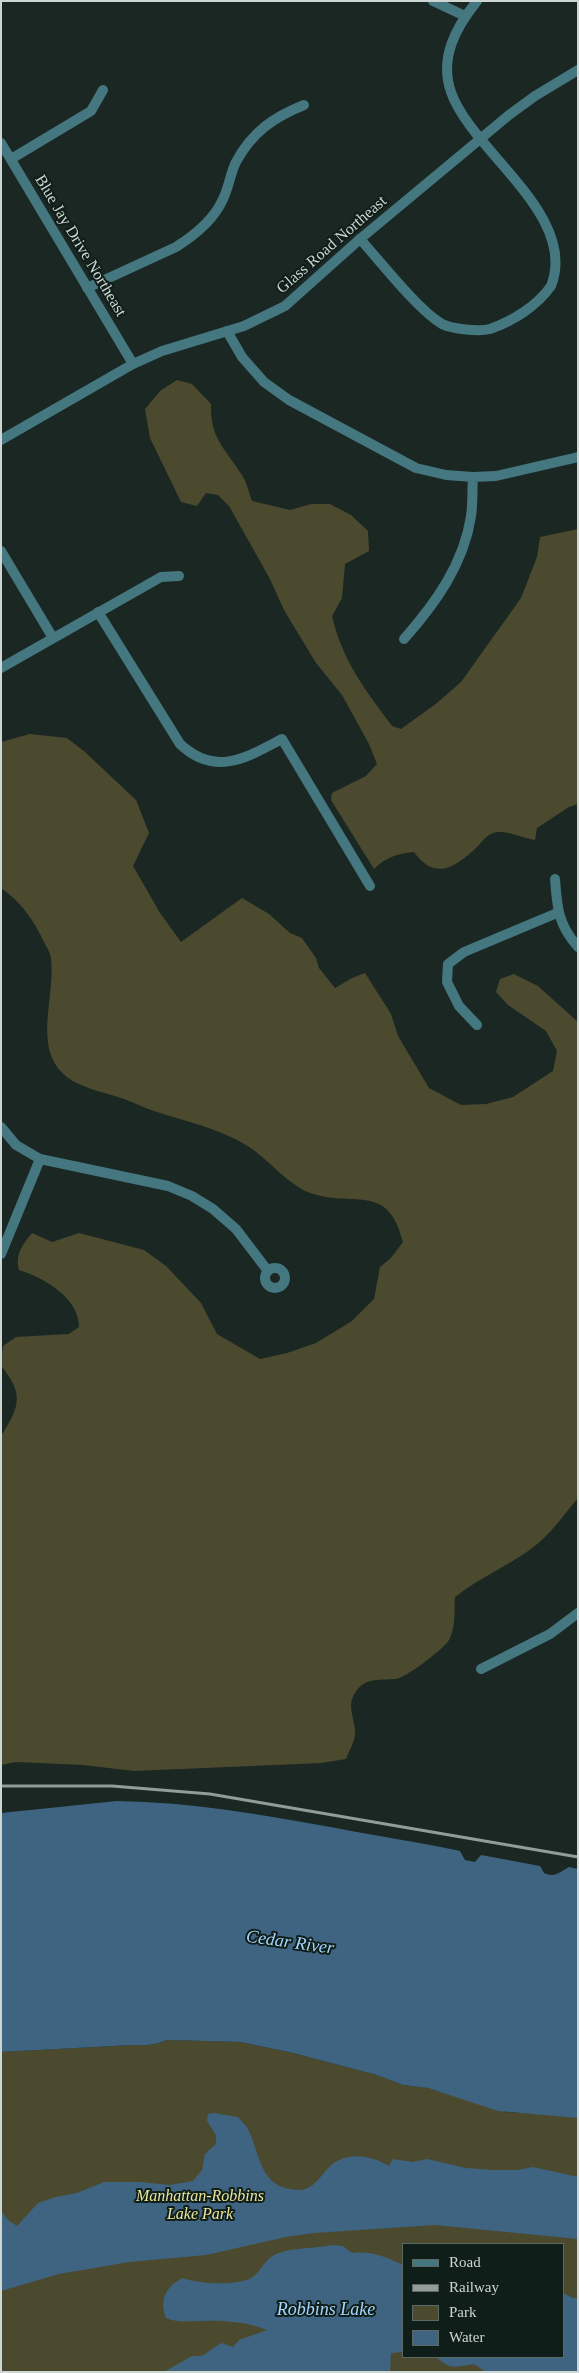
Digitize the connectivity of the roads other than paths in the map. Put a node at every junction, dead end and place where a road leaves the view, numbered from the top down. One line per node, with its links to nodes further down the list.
1 (433, 1): 3 (street)
2 (476, 1): 3 (street)
3 (465, 16): 7 (street)
4 (578, 70): 7 (street, Glass Road Northeast)
5 (102, 90): 9 (street)
6 (304, 105): 11 (street)
7 (483, 137): 10 (street, Glass Road Northeast); 10 (street)
8 (2, 146): 9 (street, Blue Jay Drive Northeast)
9 (11, 159): 11 (street, Blue Jay Drive Northeast)
10 (360, 239): 12 (street, Glass Road Northeast)
11 (87, 288): 13 (street, Blue Jay Drive Northeast)
12 (227, 331): 13 (street, Glass Road Northeast); 16 (street)
13 (133, 364): 14 (street, Glass Road Northeast)
14 (1, 440)
15 (578, 457): 16 (street)
16 (473, 478): 21 (street)
17 (1, 551): 20 (street)
18 (179, 576): 19 (street)
19 (98, 612): 20 (street); 24 (street)
20 (53, 638): 22 (street)
21 (404, 639)
22 (1, 668)
23 (555, 879): 25 (street)
24 (370, 886)
25 (557, 912): 26 (street); 27 (street)
26 (578, 947)
27 (477, 1025)
28 (1, 1128): 29 (street)
29 (40, 1160): 30 (street); 31 (street)
30 (1, 1254)
31 (268, 1271)
32 (578, 1613): 33 (street)
33 (481, 1669)

